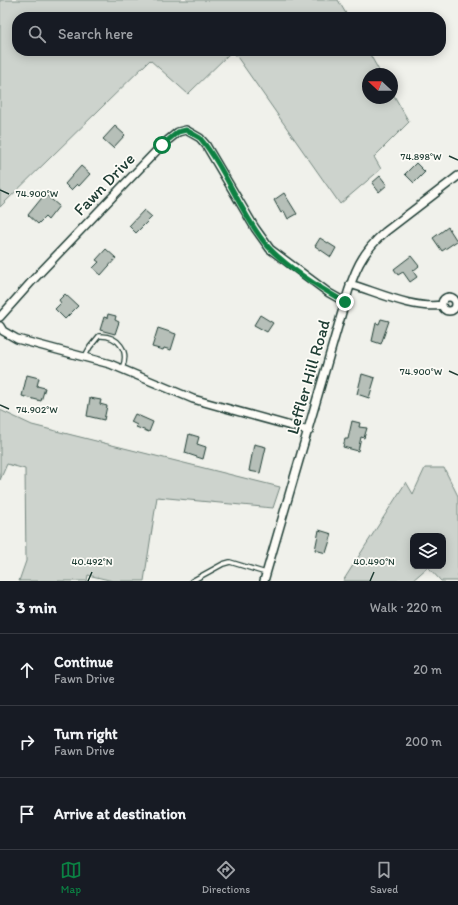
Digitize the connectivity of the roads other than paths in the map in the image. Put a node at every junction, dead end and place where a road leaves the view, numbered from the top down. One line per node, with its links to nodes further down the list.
1 (458, 176): 2 (street, Leffler Hill Road)
2 (350, 284): 3 (street, Leffler Hill Road); 4 (street)
3 (345, 302): 5 (street, Fawn Drive); 9 (street, Leffler Hill Road)
4 (442, 305)
5 (0, 317)
6 (0, 326): 7 (street)
7 (85, 356): 8 (street); 8 (lane)
8 (122, 368): 9 (street)
9 (309, 431): 10 (street, Leffler Hill Road)
10 (266, 573): 11 (lane); 12 (street, Leffler Hill Road)
11 (192, 581)
12 (264, 581)

